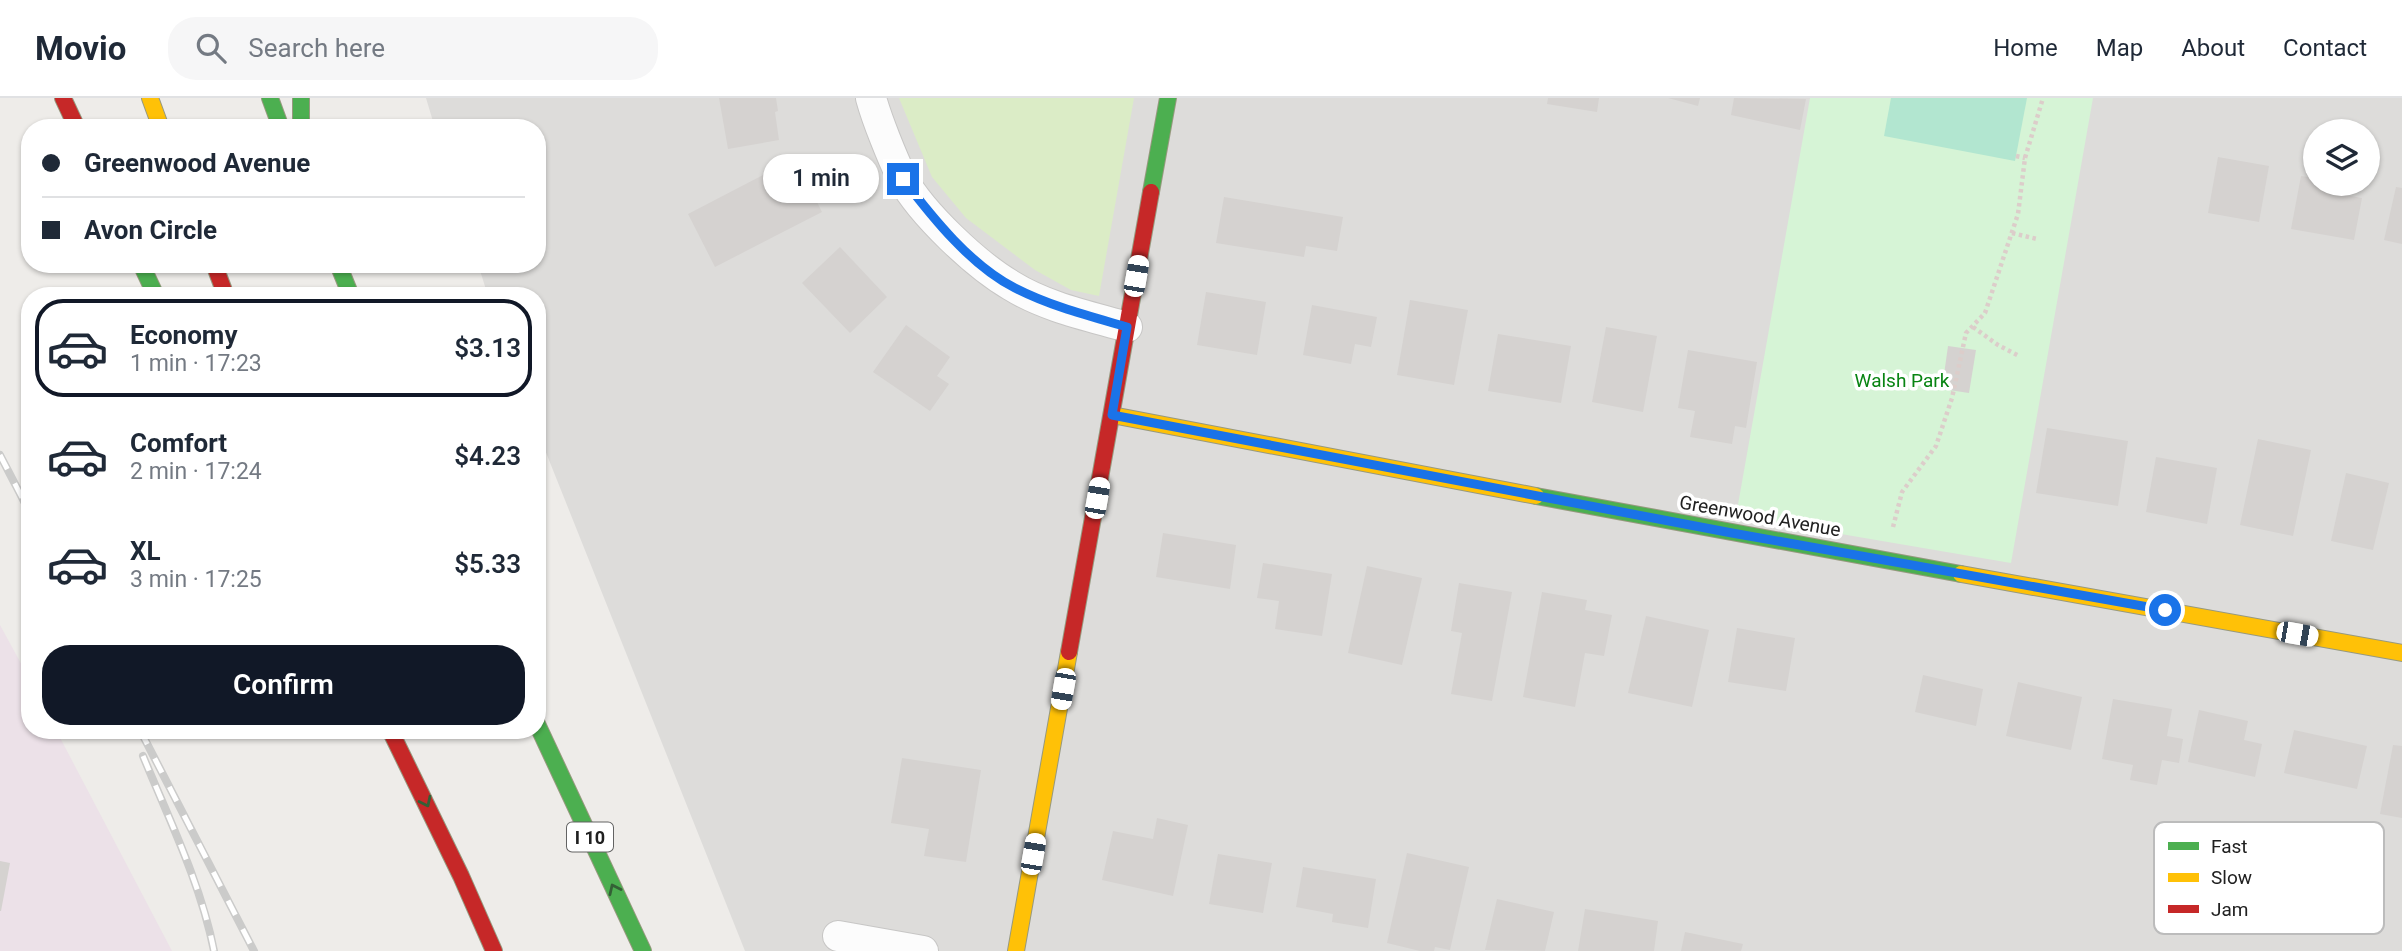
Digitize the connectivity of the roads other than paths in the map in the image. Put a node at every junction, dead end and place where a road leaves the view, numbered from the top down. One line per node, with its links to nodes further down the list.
1 (63, 98): 7 (main road)
2 (150, 98): 8 (main road)
3 (270, 98): 9 (main road)
4 (301, 98): 10 (main road)
5 (871, 98): 11 (street)
6 (1168, 98): 11 (main road)
7 (73, 119)
8 (158, 119)
9 (278, 119)
10 (301, 119)
11 (1127, 327): 12 (main road)
12 (1112, 415): 13 (main road, Greenwood Avenue); 20 (main road)
13 (2402, 653)
14 (396, 739): 17 (main road, one-way to 17)
15 (544, 739): 18 (main road, I 10, one-way to 15)
16 (838, 936): 19 (street)
17 (494, 951)
18 (643, 951)
19 (923, 951)
20 (1016, 951)

